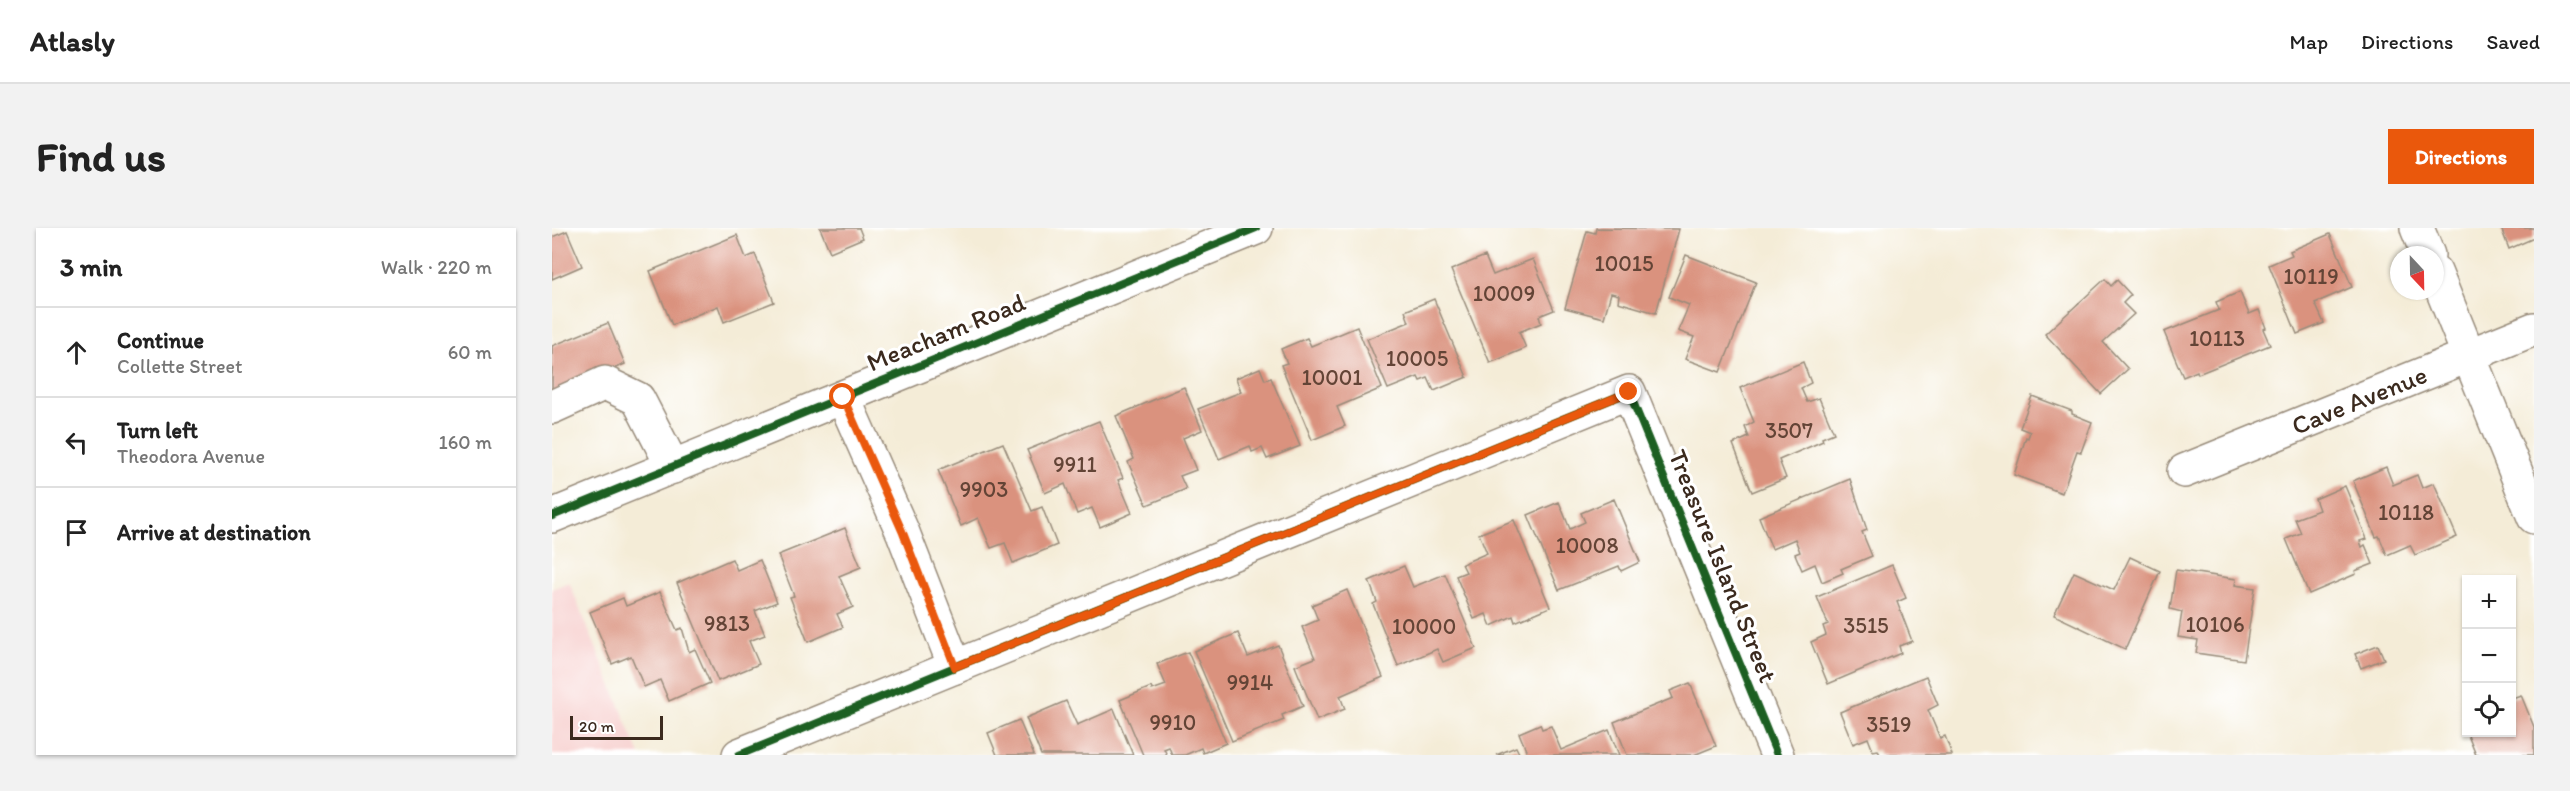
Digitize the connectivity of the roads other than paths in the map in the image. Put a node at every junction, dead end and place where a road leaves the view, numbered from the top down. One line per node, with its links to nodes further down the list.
1 (1256, 228): 7 (street, Meacham Road)
2 (2417, 228): 3 (street)
3 (2424, 246)
4 (2444, 294): 6 (street)
5 (2534, 329): 6 (street, Cave Avenue)
6 (2469, 356): 10 (street, Cave Avenue); 12 (street)
7 (843, 397): 9 (street, Meacham Road); 13 (street)
8 (552, 407): 9 (street)
9 (673, 467): 11 (street, Meacham Road)
10 (2184, 471)
11 (554, 509)
12 (2534, 517)
13 (955, 667): 14 (street); 15 (street, Treasure Island Street)
14 (739, 755)
15 (1777, 755)

